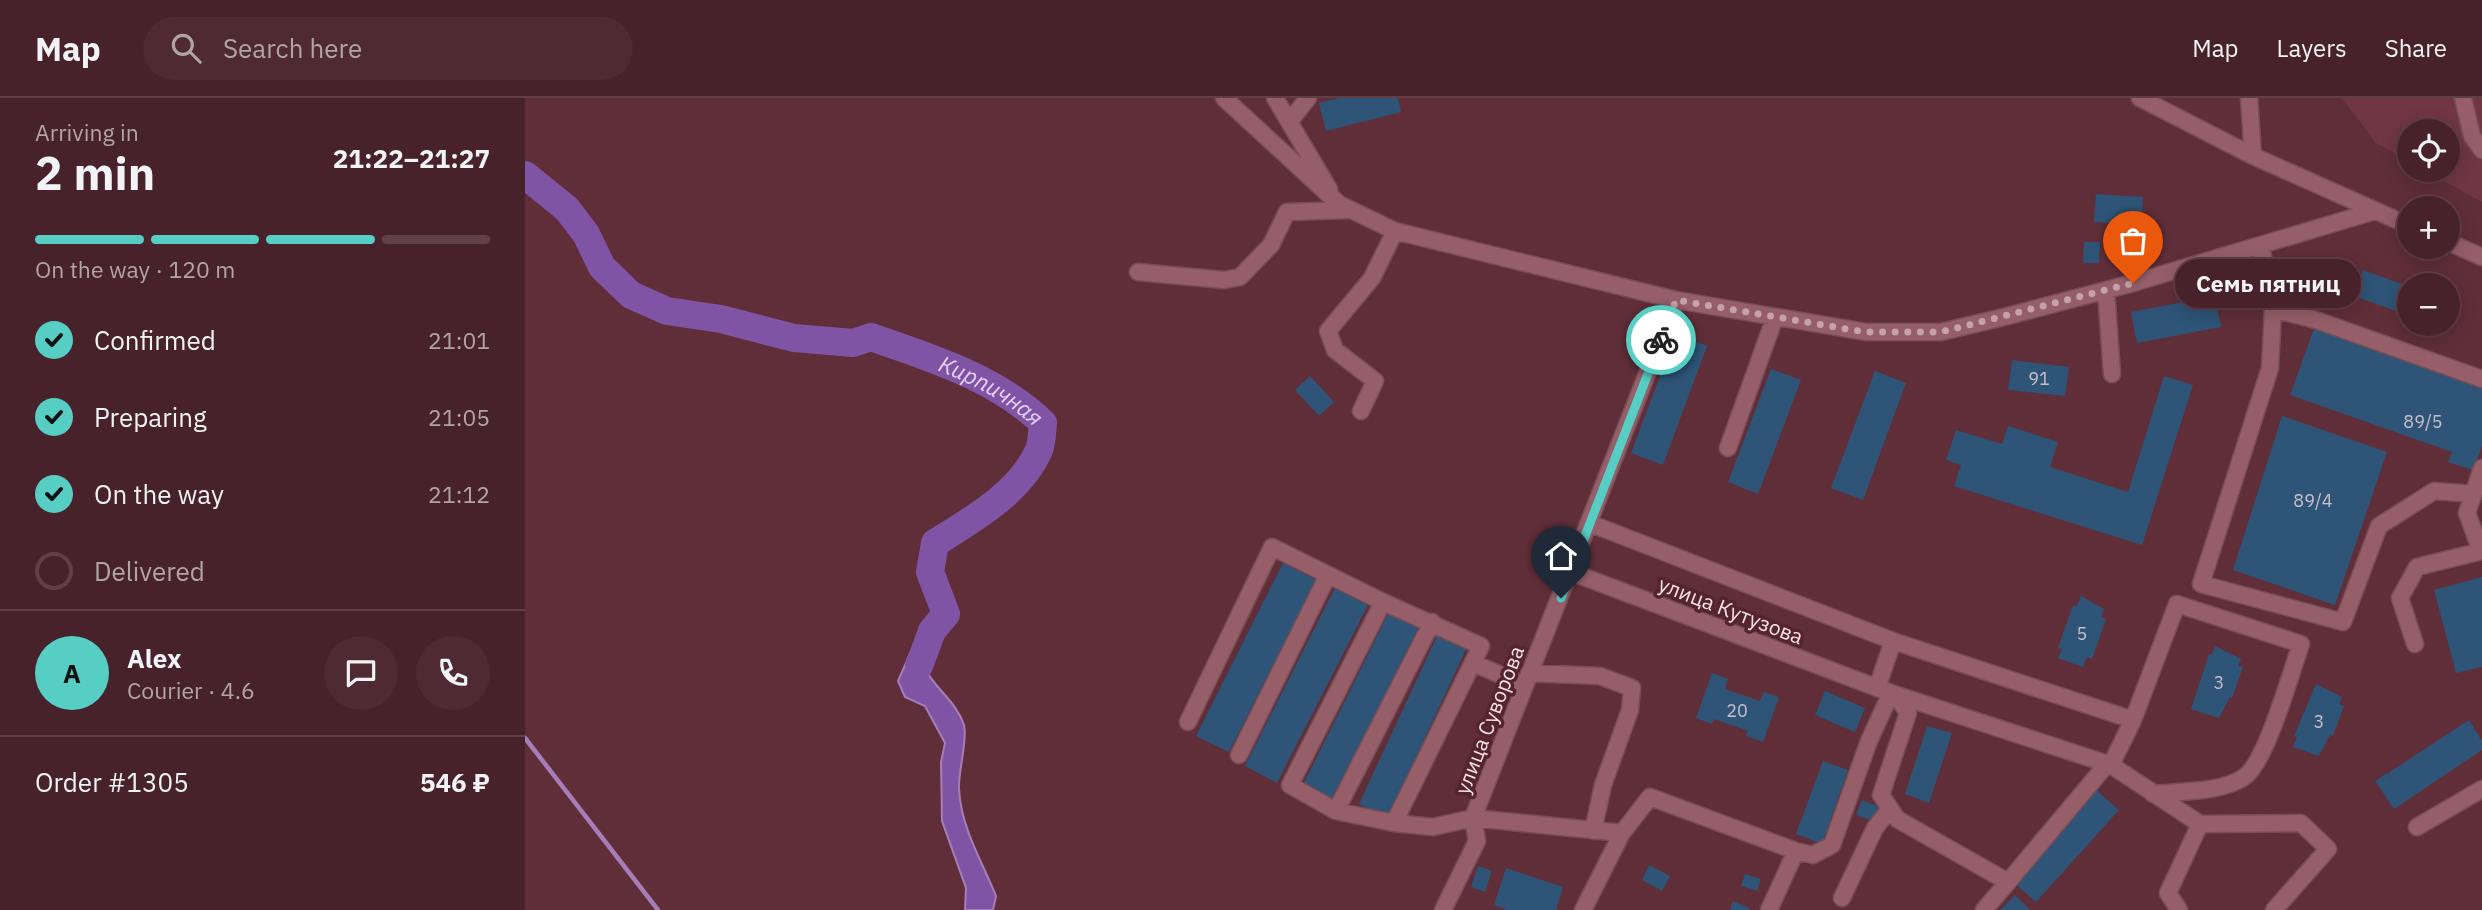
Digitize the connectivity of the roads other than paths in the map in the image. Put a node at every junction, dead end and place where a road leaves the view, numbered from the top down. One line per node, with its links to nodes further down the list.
1 (1224, 98): 10 (street)
2 (1275, 98): 7 (street)
3 (1308, 98): 7 (street)
4 (2140, 98): 9 (street)
5 (2249, 98): 9 (street)
6 (2463, 98): 8 (street)
7 (1290, 121): 10 (street)
8 (2482, 150)
9 (2253, 156): 12 (street)
10 (1335, 199): 11 (street)
11 (1348, 210): 14 (street); 18 (street)
12 (2375, 211): 13 (street); 15 (street)
13 (2397, 220)
14 (1395, 231): 20 (street); 25 (street)
15 (2261, 246): 19 (street); 21 (street)
16 (2460, 247): 17 (street)
17 (2482, 257)
18 (1138, 272)
19 (2106, 290): 22 (street); 23 (street)
20 (1676, 300): 22 (street); 29 (street, улица Суворова)
21 (2273, 309): 24 (street); 28 (street)
22 (1775, 317): 26 (street)
23 (2112, 374)
24 (2482, 379)
25 (1361, 411)
26 (1728, 448)
27 (2482, 468): 28 (street)
28 (2474, 494): 30 (street)
29 (1588, 523): 31 (street, улица Суворова); 35 (street, улица Кутузова)
30 (2481, 551): 36 (street)
31 (1571, 572): 38 (street, улица Суворова); 39 (street, улица Кутузова)
32 (1328, 575): 33 (street); 41 (street); 42 (street)
33 (1383, 602): 34 (street); 47 (street)
34 (1432, 622): 37 (street); 47 (street)
35 (1893, 641): 39 (street); 40 (street, улица Кутузова)
36 (2415, 644)
37 (1473, 663): 38 (street); 49 (street)
38 (1526, 679): 48 (street, улица Суворова); 52 (street)
39 (1888, 692): 43 (street, улица Кутузова); 46 (street); 54 (street)
40 (2133, 720): 43 (street); 45 (street)
41 (1188, 722)
42 (1240, 755)
43 (2109, 764): 45 (street, улица Кутузова); 55 (street)
44 (2482, 789): 51 (street)
45 (2153, 794): 50 (street, улица Кутузова)
46 (1890, 808): 55 (street); 56 (street)
47 (1336, 811): 49 (street)
48 (1473, 818): 49 (street); 52 (street, улица Суворова); 57 (street)
49 (1394, 823)
50 (2200, 824): 61 (street); 62 (street)
51 (2417, 827)
52 (1593, 831): 53 (street, улица Суворова)
53 (1622, 833): 54 (street); 58 (street)
54 (1796, 851): 59 (street)
55 (2008, 882): 60 (street)
56 (1842, 898)
57 (1444, 910)
58 (1583, 910)
59 (1769, 910)
60 (1984, 910)
61 (2179, 910)
62 (2274, 910)

